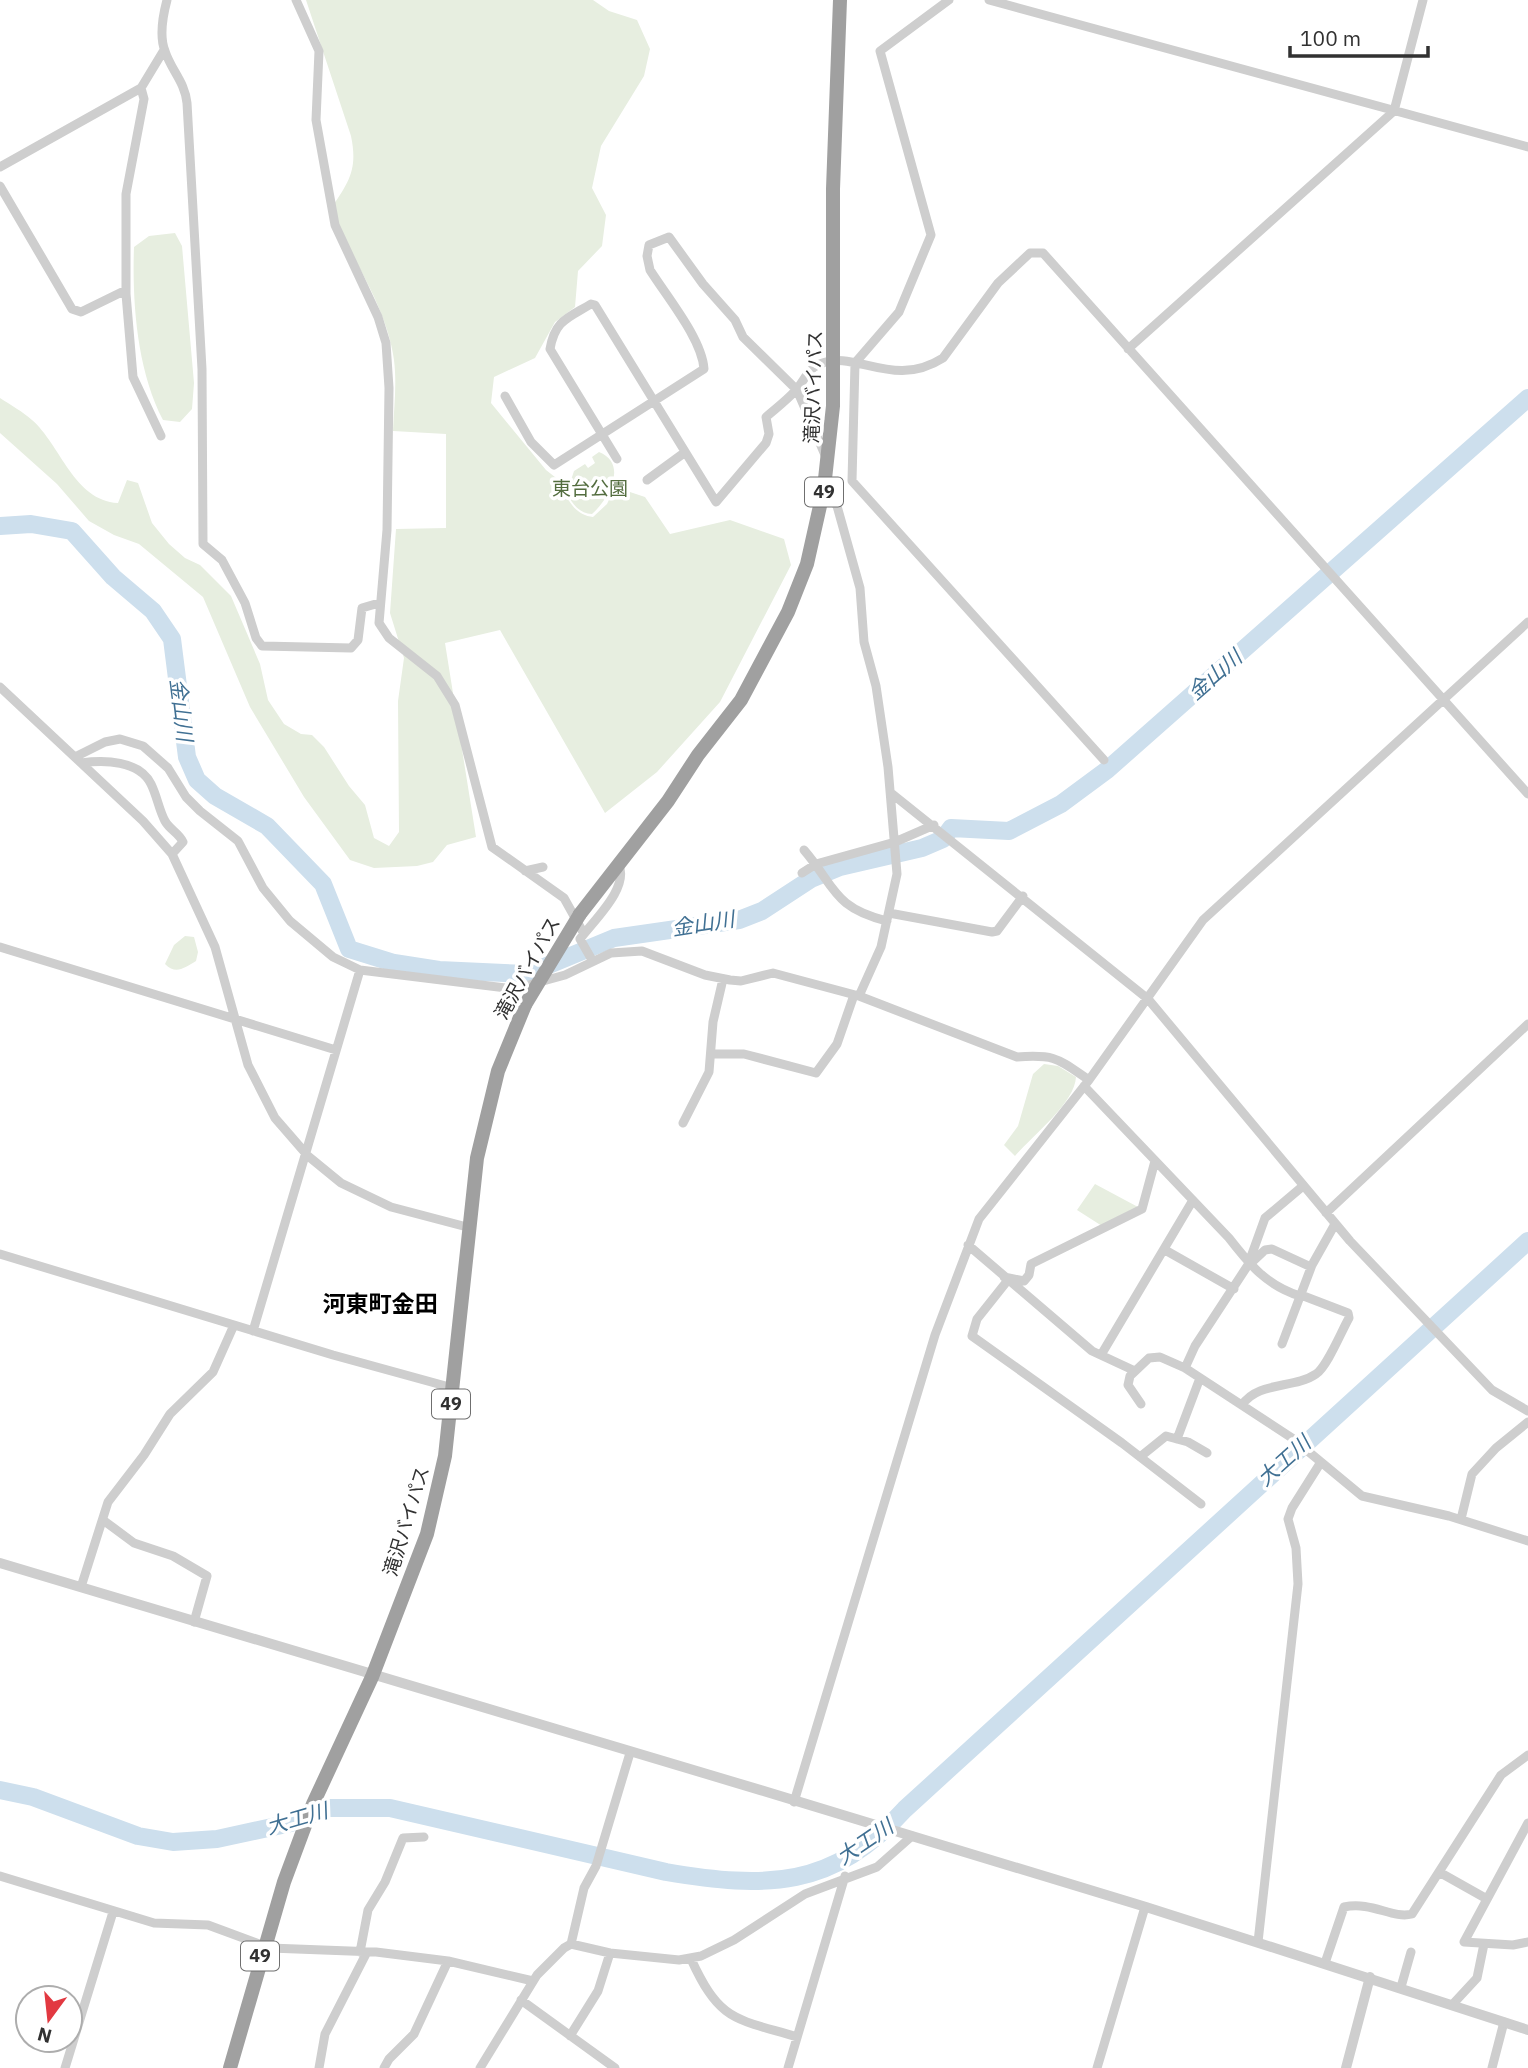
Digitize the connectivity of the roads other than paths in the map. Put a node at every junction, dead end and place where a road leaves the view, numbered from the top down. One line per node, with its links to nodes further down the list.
1 (167, 0): 7 (street)
2 (296, 0): 27 (street)
3 (840, 0): 15 (highway, 滝沢バイパス / 49)
4 (949, 0): 16 (street)
5 (989, 0): 9 (street)
6 (1423, 0): 9 (street)
7 (164, 50): 8 (street); 27 (street)
8 (141, 88): 11 (street); 13 (street)
9 (1394, 111): 10 (street); 14 (street)
10 (1528, 147)
11 (0, 167)
12 (0, 186): 13 (street)
13 (126, 289): 21 (street)
14 (1128, 348): 16 (street); 30 (street)
15 (834, 361): 16 (street); 17 (street); 24 (highway, 滝沢バイパス / 49)
16 (855, 363): 32 (street)
17 (797, 390): 19 (street); 22 (street); 24 (street)
18 (505, 396): 20 (street)
19 (655, 400): 20 (street); 20 (street); 22 (street)
20 (600, 433): 23 (street)
21 (161, 436)
22 (684, 453): 25 (street)
23 (617, 459)
24 (828, 464): 26 (highway, 滝沢バイパス / 49)
25 (647, 480)
26 (824, 488): 33 (street); 39 (highway, 滝沢バイパス / 49)
27 (379, 603): 42 (street)
28 (1528, 622): 30 (street)
29 (0, 687): 31 (street)
30 (1441, 699): 34 (street); 52 (street)
31 (78, 760): 38 (street); 38 (street); 49 (street)
32 (1104, 760)
33 (891, 793): 35 (street); 36 (street)
34 (1528, 794)
35 (934, 825): 36 (street); 44 (street)
36 (895, 842): 40 (street); 45 (street)
37 (804, 850): 40 (street)
38 (172, 854): 53 (street)
39 (618, 863): 46 (street); 65 (highway, 滝沢バイパス / 49, bridge)
40 (816, 864): 43 (street); 45 (street)
41 (543, 867): 42 (street)
42 (525, 871): 46 (street)
43 (802, 873)
44 (1023, 896): 45 (street); 52 (street)
45 (888, 917): 51 (street)
46 (583, 934): 48 (street)
47 (0, 947): 53 (street)
48 (592, 960): 49 (street); 50 (street)
49 (360, 970): 55 (street)
50 (723, 979): 51 (street); 56 (street)
51 (857, 996): 56 (street); 57 (street)
52 (1148, 999): 57 (street); 61 (street)
53 (233, 1018): 55 (street); 59 (street)
54 (1528, 1024): 63 (street)
55 (337, 1050): 59 (street)
56 (712, 1054): 58 (street)
57 (1087, 1083): 60 (street); 66 (street)
58 (683, 1123)
59 (306, 1153): 65 (street); 75 (street)
60 (1155, 1161): 62 (street); 71 (street)
61 (1303, 1186): 63 (street); 69 (street)
62 (1193, 1200): 67 (street); 69 (street)
63 (1325, 1213): 64 (street)
64 (1335, 1224): 70 (street); 84 (street)
65 (467, 1227): 81 (highway, 滝沢バイパス / 49)
66 (968, 1245): 71 (street); 100 (street)
67 (1165, 1250): 72 (street); 77 (street)
68 (0, 1254): 74 (street)
69 (1248, 1265): 70 (street); 72 (street); 73 (street)
70 (1311, 1267): 73 (street)
71 (1006, 1278): 77 (street); 88 (street)
72 (1234, 1289): 78 (street)
73 (1300, 1295): 76 (street); 83 (street)
74 (234, 1325): 75 (street); 92 (street)
75 (253, 1331): 81 (street)
76 (1282, 1344)
77 (1101, 1355): 79 (street)
78 (1185, 1368): 79 (street); 80 (street)
79 (1135, 1371): 82 (street)
80 (1200, 1378): 83 (street); 86 (street)
81 (453, 1388): 97 (highway, 滝沢バイパス / 49)
82 (1142, 1404)
83 (1242, 1405): 89 (street)
84 (1528, 1411)
85 (1528, 1422): 91 (street)
86 (1177, 1438): 87 (street); 88 (street)
87 (1207, 1453)
88 (1140, 1457): 90 (street)
89 (1321, 1462): 91 (street); 110 (street)
90 (1201, 1504)
91 (1461, 1519): 93 (street)
92 (103, 1520): 95 (street); 96 (street)
93 (1528, 1541)
94 (0, 1563): 95 (street)
95 (80, 1587): 96 (street)
96 (194, 1622): 97 (street)
97 (372, 1677): 98 (street); 114 (highway, 滝沢バイパス / 49)
98 (630, 1753): 100 (street); 112 (street)
99 (1528, 1755): 104 (street)
100 (794, 1802): 102 (street)
101 (1528, 1823): 107 (street)
102 (912, 1836): 106 (street); 108 (street)
103 (424, 1837): 115 (street)
104 (1439, 1872): 107 (street); 120 (street)
105 (0, 1876): 109 (street)
106 (845, 1876): 118 (street); 129 (street)
107 (1487, 1899): 113 (street)
108 (1145, 1907): 110 (street); 137 (street)
109 (113, 1912): 114 (street); 130 (street)
110 (1258, 1942): 120 (street)
111 (1528, 1942): 113 (street)
112 (571, 1944): 117 (street); 122 (street)
113 (1484, 1944): 125 (street)
114 (263, 1946): 115 (street); 131 (highway, 滝沢バイパス / 49)
115 (364, 1952): 119 (street); 132 (street)
116 (1411, 1952): 123 (street)
117 (610, 1953): 118 (street); 128 (street)
118 (691, 1959): 129 (street)
119 (448, 1961): 122 (street); 133 (street)
120 (1325, 1963): 121 (street)
121 (1370, 1977): 123 (street); 138 (street)
122 (533, 1981): 124 (street)
123 (1402, 1987): 125 (street)
124 (521, 2000): 128 (street); 134 (street)
125 (1452, 2005): 126 (street)
126 (1504, 2022): 127 (street); 139 (street)
127 (1528, 2030)
128 (570, 2036): 135 (street)
129 (797, 2037): 136 (street)
130 (65, 2068)
131 (230, 2068)
132 (319, 2068)
133 (384, 2068)
134 (480, 2068)
135 (615, 2068)
136 (788, 2068)
137 (1097, 2068)
138 (1346, 2068)
139 (1492, 2068)

